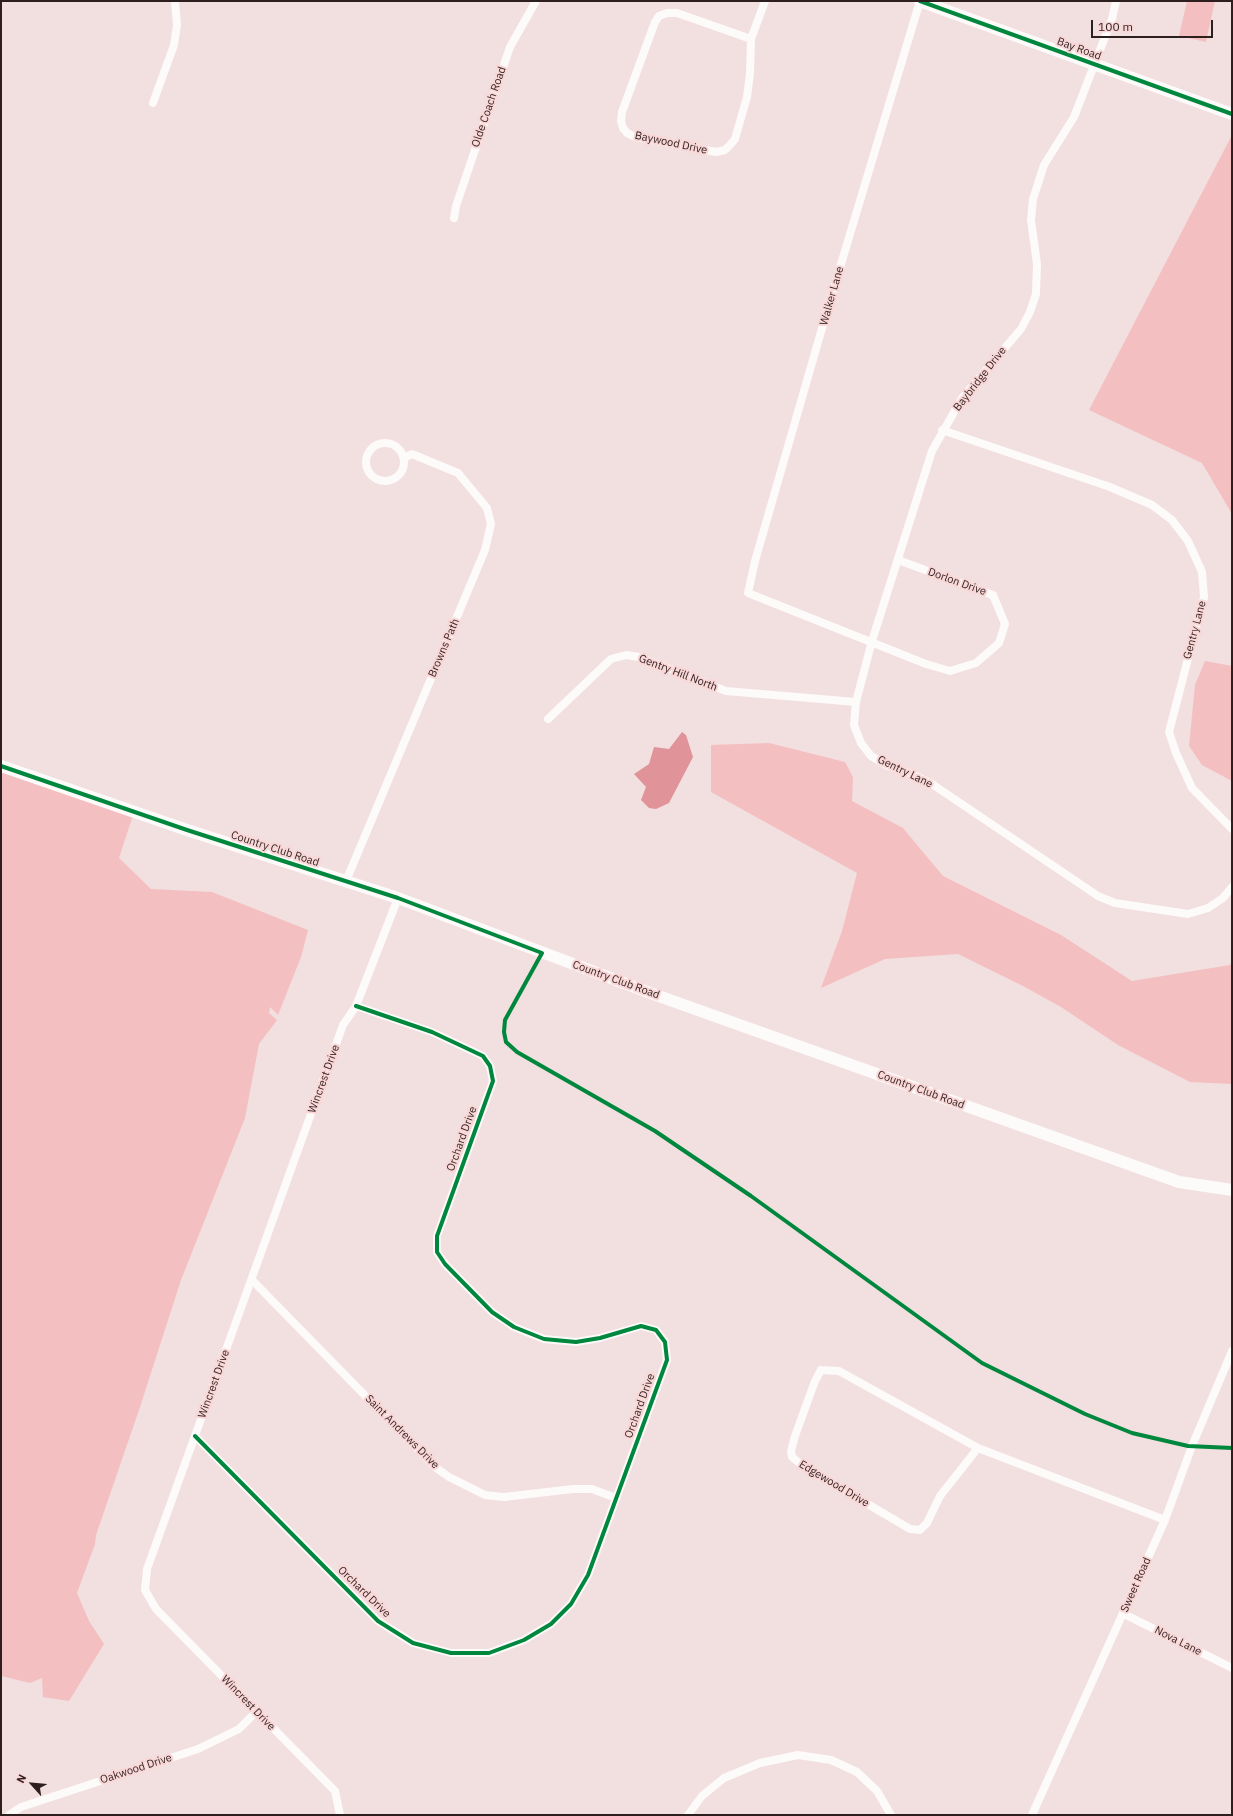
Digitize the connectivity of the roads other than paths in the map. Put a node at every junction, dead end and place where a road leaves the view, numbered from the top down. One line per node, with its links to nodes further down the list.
1 (175, 1): 8 (street)
2 (536, 1): 10 (street, Olde Coach Road)
3 (765, 1): 6 (street, Baywood Drive)
4 (920, 1): 7 (street, Bay Road); 14 (street, Walker Lane)
5 (1116, 1): 7 (street, Baybridge Drive)
6 (751, 39): 6 (street, Baywood Drive)
7 (1095, 65): 9 (street, Bay Road); 11 (street, Baybridge Drive)
8 (153, 103)
9 (1232, 114)
10 (454, 218)
11 (942, 430): 13 (street, Baybridge Drive); 18 (street, Gentry Lane)
12 (404, 458): 12 (street); 19 (street, Browns Path)
13 (898, 560): 14 (street, Baybridge Drive); 14 (street, Dorlon Drive)
14 (872, 641): 15 (street, Gentry Lane)
15 (856, 702): 16 (street, Gentry Hill North); 20 (street, Gentry Lane)
16 (548, 719)
17 (1, 766): 19 (street, Country Club Road)
18 (1232, 829)
19 (346, 881): 21 (street, Country Club Road)
20 (1232, 887)
21 (398, 898): 22 (street, Wincrest Drive); 23 (street, Country Club Road)
22 (356, 1006): 24 (street, Wincrest Drive); 28 (street, Orchard Drive)
23 (1232, 1190)
24 (252, 1280): 26 (street, Wincrest Drive); 28 (street, Saint Andrews Drive)
25 (1232, 1351): 29 (street, Sweet Road)
26 (195, 1436): 28 (street, Orchard Drive); 32 (street, Wincrest Drive)
27 (978, 1448): 27 (street, Edgewood Drive); 29 (street, Edgewood Drive)
28 (616, 1498)
29 (1165, 1520): 30 (street, Sweet Road)
30 (1124, 1614): 31 (street, Nova Lane); 37 (street, Sweet Road)
31 (1232, 1668)
32 (256, 1712): 33 (street, Oakwood Drive); 34 (street, Wincrest Drive)
33 (9, 1815)
34 (340, 1815)
35 (688, 1815): 36 (street)
36 (891, 1815)
37 (1032, 1815)

